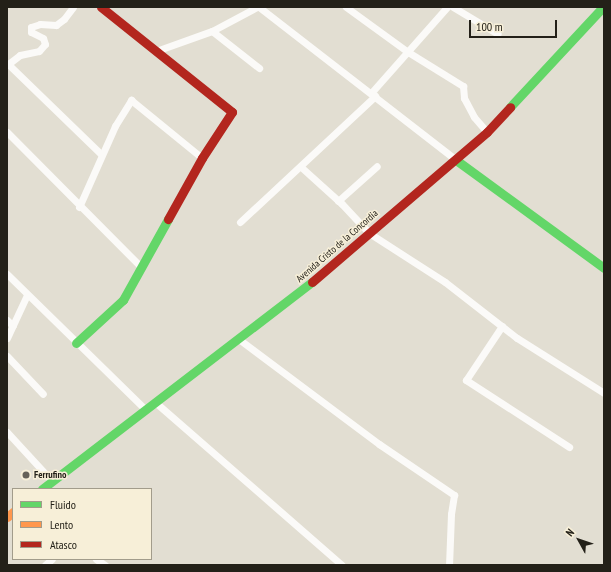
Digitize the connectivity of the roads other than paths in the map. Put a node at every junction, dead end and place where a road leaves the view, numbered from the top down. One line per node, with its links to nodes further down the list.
1 (73, 7): 12 (street)
2 (101, 7): 10 (main road)
3 (258, 7): 8 (street); 14 (street)
4 (346, 7): 11 (street)
5 (447, 7): 11 (street)
6 (453, 7): 9 (street)
7 (602, 7): 16 (main road, Avenida Cristo de la Concordia)
8 (212, 31): 10 (street); 13 (street)
9 (498, 34)
10 (156, 51): 18 (main road)
11 (408, 52): 14 (street); 16 (street)
12 (8, 64): 17 (street)
13 (260, 68)
14 (373, 95): 19 (street); 21 (street)
15 (7, 132): 23 (street)
16 (487, 132): 19 (main road, Avenida Cristo de la Concordia)
17 (101, 154): 18 (street); 23 (street)
18 (202, 158): 26 (main road)
19 (456, 160): 25 (main road, Avenida Cristo de la Concordia); 27 (main road)
20 (377, 166): 22 (street)
21 (301, 167): 22 (street); 24 (street)
22 (338, 201): 25 (street)
23 (79, 207): 26 (street)
24 (240, 222)
25 (369, 233): 32 (street); 34 (main road, Avenida Cristo de la Concordia)
26 (141, 267): 35 (main road)
27 (604, 268)
28 (7, 274): 29 (street)
29 (27, 295): 31 (street); 35 (street)
30 (7, 320): 31 (street)
31 (13, 326): 33 (street)
32 (502, 326): 37 (street); 42 (street)
33 (7, 338)
34 (240, 340): 39 (main road, Avenida Cristo de la Concordia); 46 (street)
35 (76, 344): 40 (street)
36 (7, 356): 38 (street)
37 (604, 393)
38 (43, 394)
39 (155, 402): 40 (main road, Avenida Cristo de la Concordia); 45 (street)
40 (145, 409): 43 (main road, Avenida Cristo de la Concordia)
41 (7, 432): 43 (street)
42 (569, 447)
43 (52, 481): 44 (main road, Avenida Cristo de la Concordia)
44 (43, 488)
45 (342, 565)
46 (449, 565)

